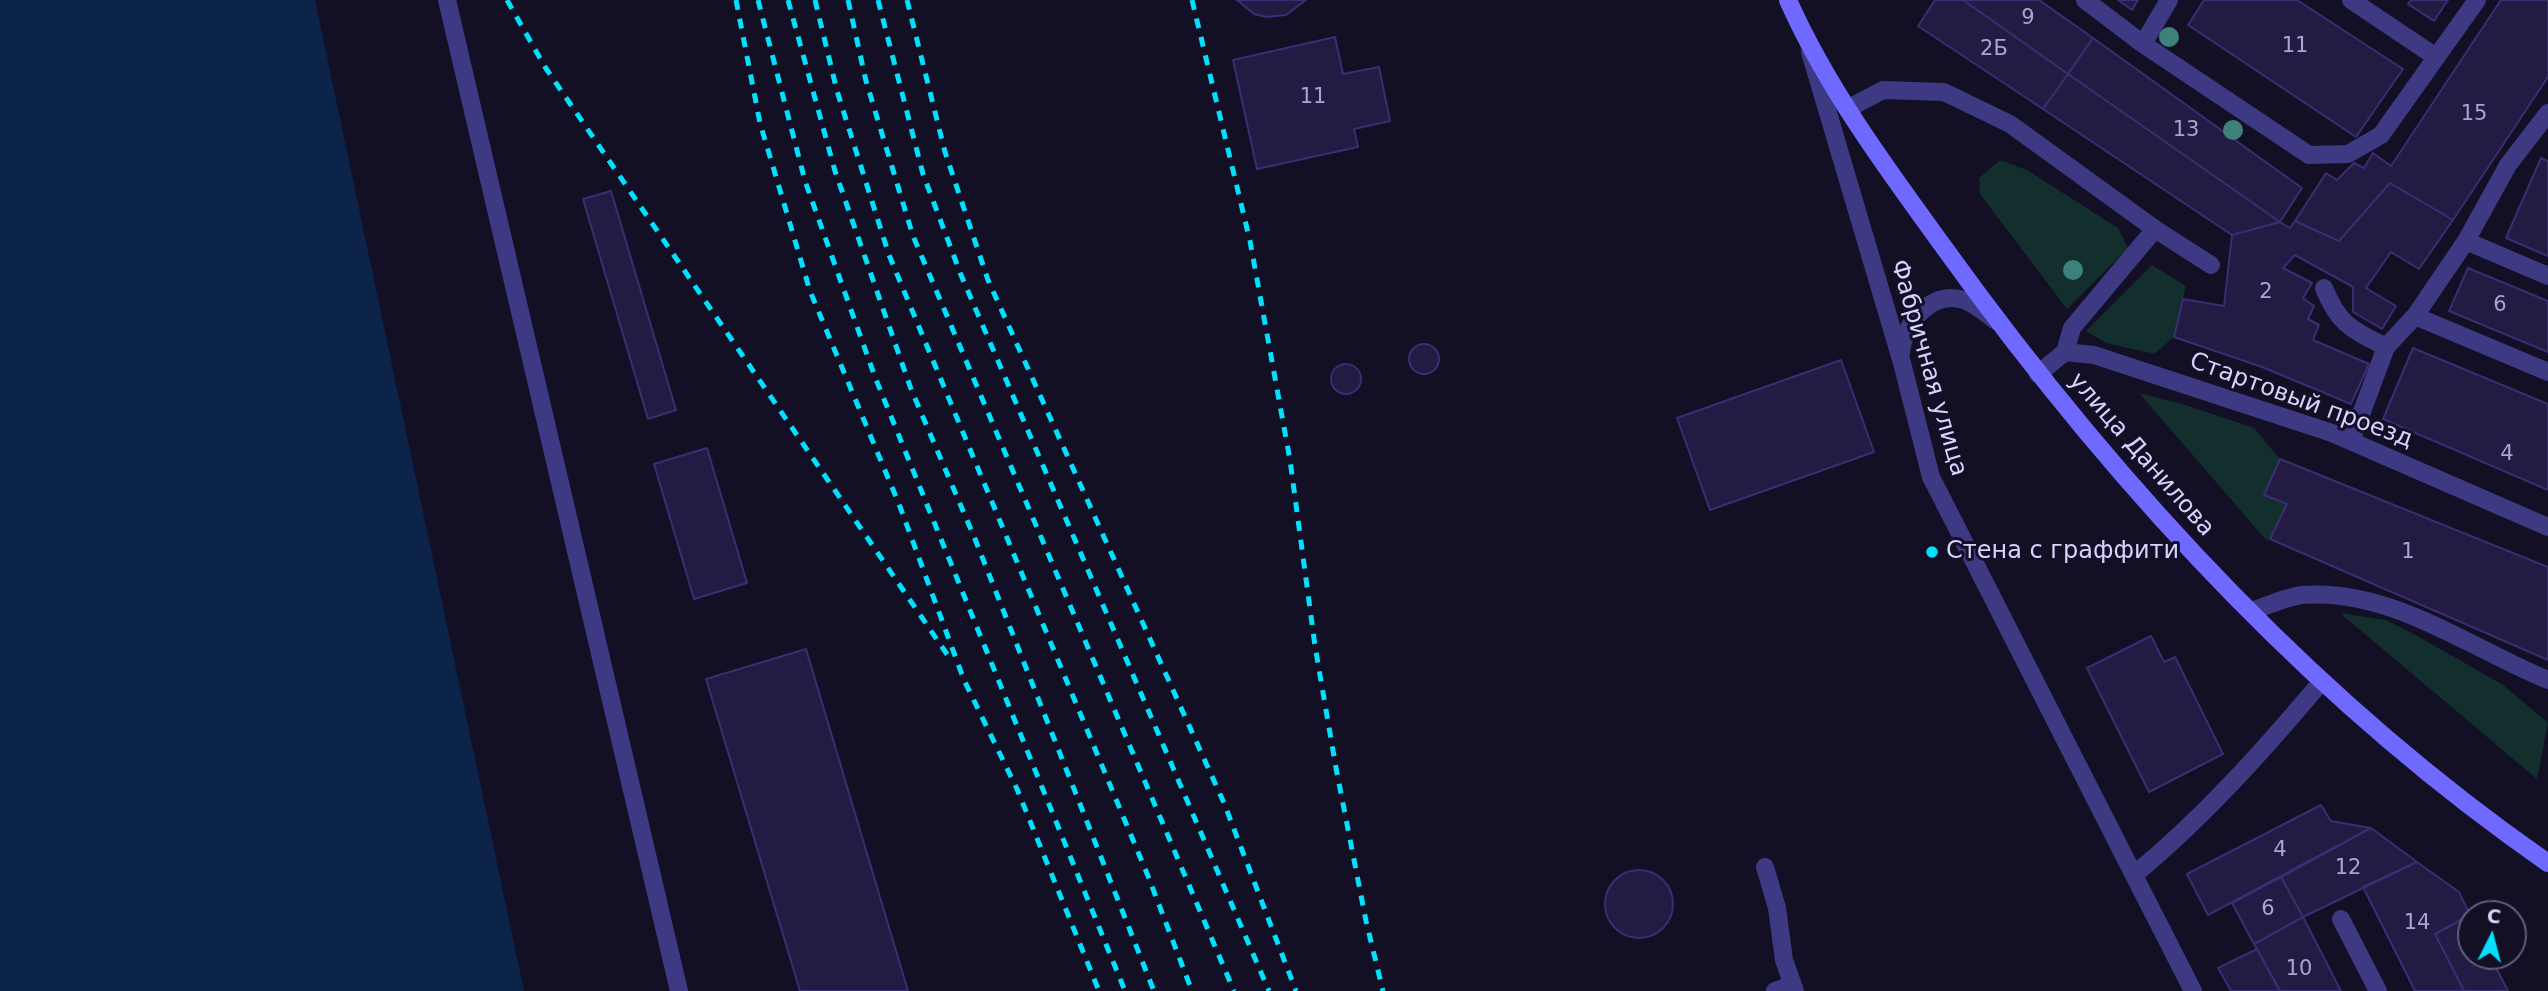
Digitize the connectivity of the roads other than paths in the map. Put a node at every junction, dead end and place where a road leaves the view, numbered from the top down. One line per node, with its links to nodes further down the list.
1 (447, 0): 35 (street)
2 (1788, 0): 7 (street, улица Данилова)
3 (2085, 0): 8 (street)
4 (2169, 0): 8 (street)
5 (2351, 0): 9 (street)
6 (2477, 0): 9 (street)
7 (1807, 42): 10 (street, улица Данилова); 22 (street, Фабричная улица)
8 (2143, 44): 9 (street)
9 (2436, 57)
10 (1849, 107): 13 (street); 19 (street, улица Данилова)
11 (2548, 113): 12 (street)
12 (2542, 132): 14 (street)
13 (2155, 229): 15 (street); 21 (street)
14 (2466, 241): 16 (street); 18 (street)
15 (2211, 265)
16 (2548, 276)
17 (2324, 288): 20 (street)
18 (2415, 316): 20 (street); 23 (street)
19 (1996, 321): 22 (street); 24 (street, улица Данилова)
20 (2386, 347): 25 (street)
21 (2065, 352): 24 (street); 25 (street, Стартовый проезд)
22 (1902, 363): 32 (street, Фабричная улица)
23 (2548, 372)
24 (2038, 374): 27 (street, улица Данилова)
25 (2351, 441): 26 (street, Стартовый проезд)
26 (2548, 527)
27 (2251, 611): 28 (street); 29 (street, улица Данилова)
28 (2548, 680)
29 (2322, 681): 30 (street, улица Данилова); 32 (street)
30 (2548, 863)
31 (1765, 867): 34 (street)
32 (2134, 875): 36 (street, Фабричная улица)
33 (2341, 919): 37 (street)
34 (1787, 989)
35 (679, 991)
36 (2193, 991)
37 (2378, 991)

